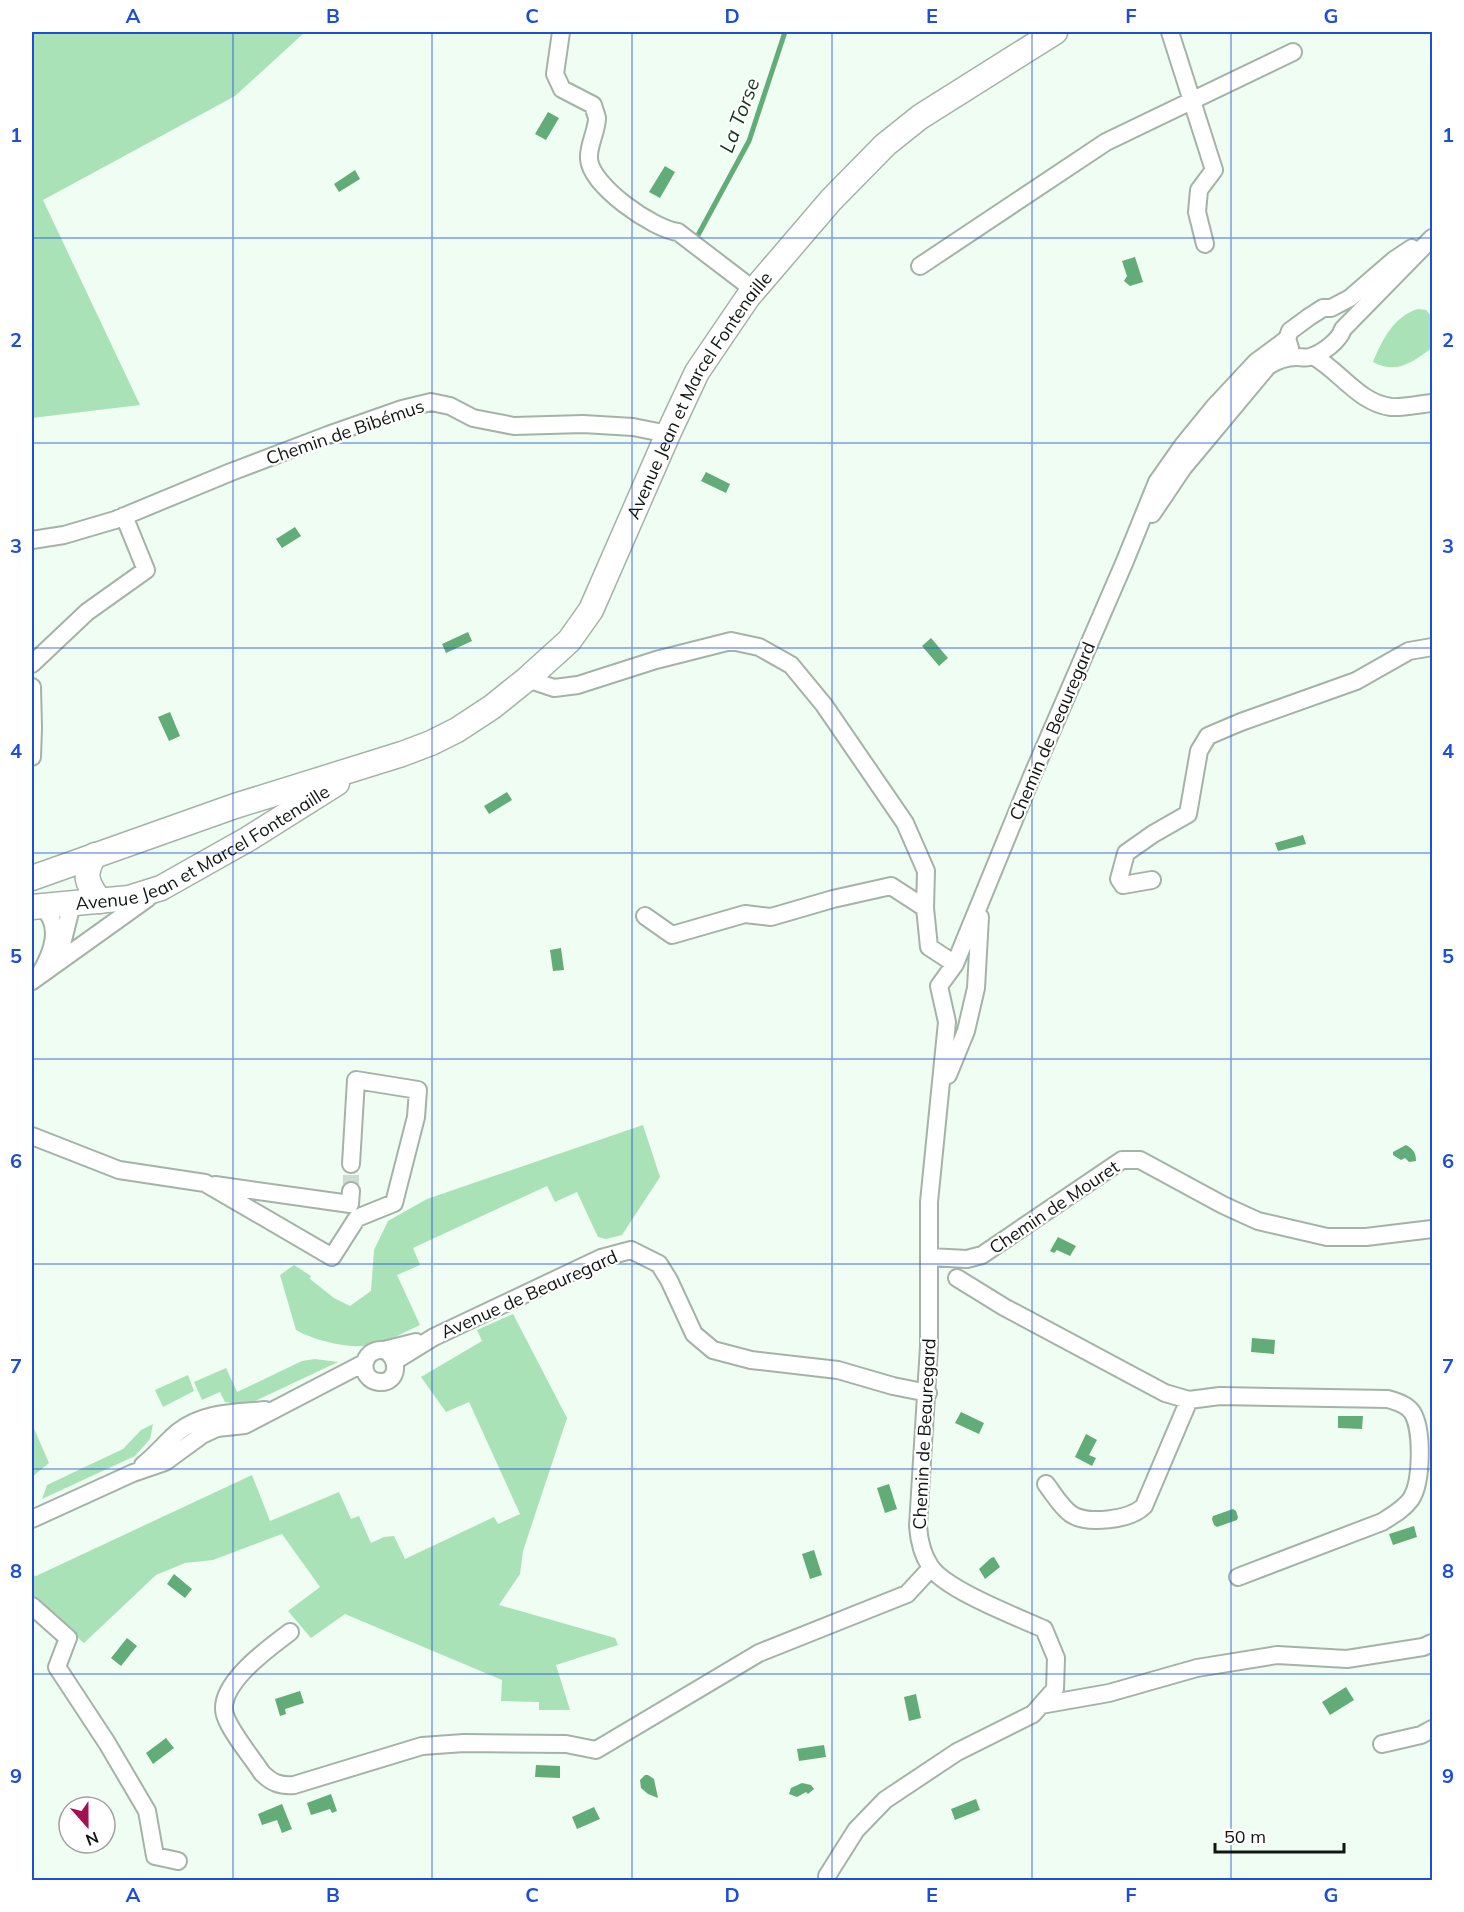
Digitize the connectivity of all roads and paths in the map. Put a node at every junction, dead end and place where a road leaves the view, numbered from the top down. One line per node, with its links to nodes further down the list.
1 (561, 32): 9 (street)
2 (1056, 32): 9 (main road, Avenue Jean et Marcel Fontenaille)
3 (1170, 32): 5 (street)
4 (1293, 52): 5 (street)
5 (1192, 101): 7 (street); 8 (street)
6 (1432, 236): 10 (street); 11 (street)
7 (1205, 244)
8 (920, 266)
9 (754, 290): 18 (main road, Avenue Jean et Marcel Fontenaille)
10 (1331, 308): 11 (street); 12 (street)
11 (1343, 328): 13 (street)
12 (1287, 339): 15 (street); 21 (street, Chemin de Beauregard)
13 (1333, 343): 14 (street); 16 (street)
14 (1313, 356): 15 (street); 16 (street)
15 (1294, 357): 21 (street, Chemin de Beauregard)
16 (1353, 387): 17 (street)
17 (1432, 403)
18 (668, 434): 19 (street, Chemin de Bibémus); 24 (main road, Avenue Jean et Marcel Fontenaille)
19 (124, 516): 20 (street, Chemin de Bibémus); 23 (street)
20 (32, 540)
21 (1125, 561): 35 (street, Chemin de Beauregard)
22 (1432, 646): 32 (street)
23 (32, 664)
24 (527, 679): 27 (main road, Avenue Jean et Marcel Fontenaille); 38 (street)
25 (32, 687): 26 (street)
26 (32, 757)
27 (366, 766): 28 (main road, Avenue Jean et Marcel Fontenaille); 29 (main road, Avenue Jean et Marcel Fontenaille)
28 (235, 806): 29 (main road); 30 (main road, Avenue Jean et Marcel Fontenaille)
29 (248, 839): 33 (main road, Avenue Jean et Marcel Fontenaille)
30 (88, 857): 31 (main road, Avenue Jean et Marcel Fontenaille); 34 (main road); 36 (main road)
31 (32, 878)
32 (1152, 880)
33 (161, 888): 34 (main road, Avenue Jean et Marcel Fontenaille); 40 (street)
34 (100, 901): 36 (main road, Avenue Jean et Marcel Fontenaille)
35 (980, 902): 41 (street, Chemin de Beauregard); 43 (street, Chemin de Beauregard)
36 (72, 904): 37 (main road, Avenue Jean et Marcel Fontenaille); 40 (street)
37 (36, 907): 42 (street)
38 (925, 908): 39 (street); 41 (street)
39 (645, 916)
40 (57, 964): 42 (street)
41 (955, 964): 43 (street, Chemin de Beauregard)
42 (36, 978)
43 (941, 1090): 50 (street, Chemin de Beauregard)
44 (32, 1136): 46 (street)
45 (351, 1164): 46 (street)
46 (205, 1183): 47 (street)
47 (351, 1191)
48 (1432, 1229): 49 (street, Chemin de Mouret)
49 (982, 1255): 50 (street); 51 (street, Chemin de Mouret)
50 (930, 1257): 52 (street, Chemin de Beauregard)
51 (957, 1278): 52 (street, Chemin de Mouret); 56 (street)
52 (930, 1294): 55 (street, Chemin de Beauregard)
53 (390, 1355): 54 (street); 54 (street); 55 (street, Avenue de Beauregard)
54 (366, 1370): 58 (street)
55 (928, 1393): 59 (street, Chemin de Beauregard)
56 (1189, 1400): 57 (street); 60 (street)
57 (1046, 1485)
58 (32, 1519)
59 (931, 1568): 62 (street); 64 (street, Chemin de Beauregard)
60 (1238, 1577)
61 (32, 1606): 67 (street)
62 (290, 1632)
63 (1432, 1643): 64 (street)
64 (1041, 1705): 68 (street, Chemin de Beauregard)
65 (1432, 1730): 66 (street)
66 (1382, 1744)
67 (178, 1861)
68 (826, 1879)

